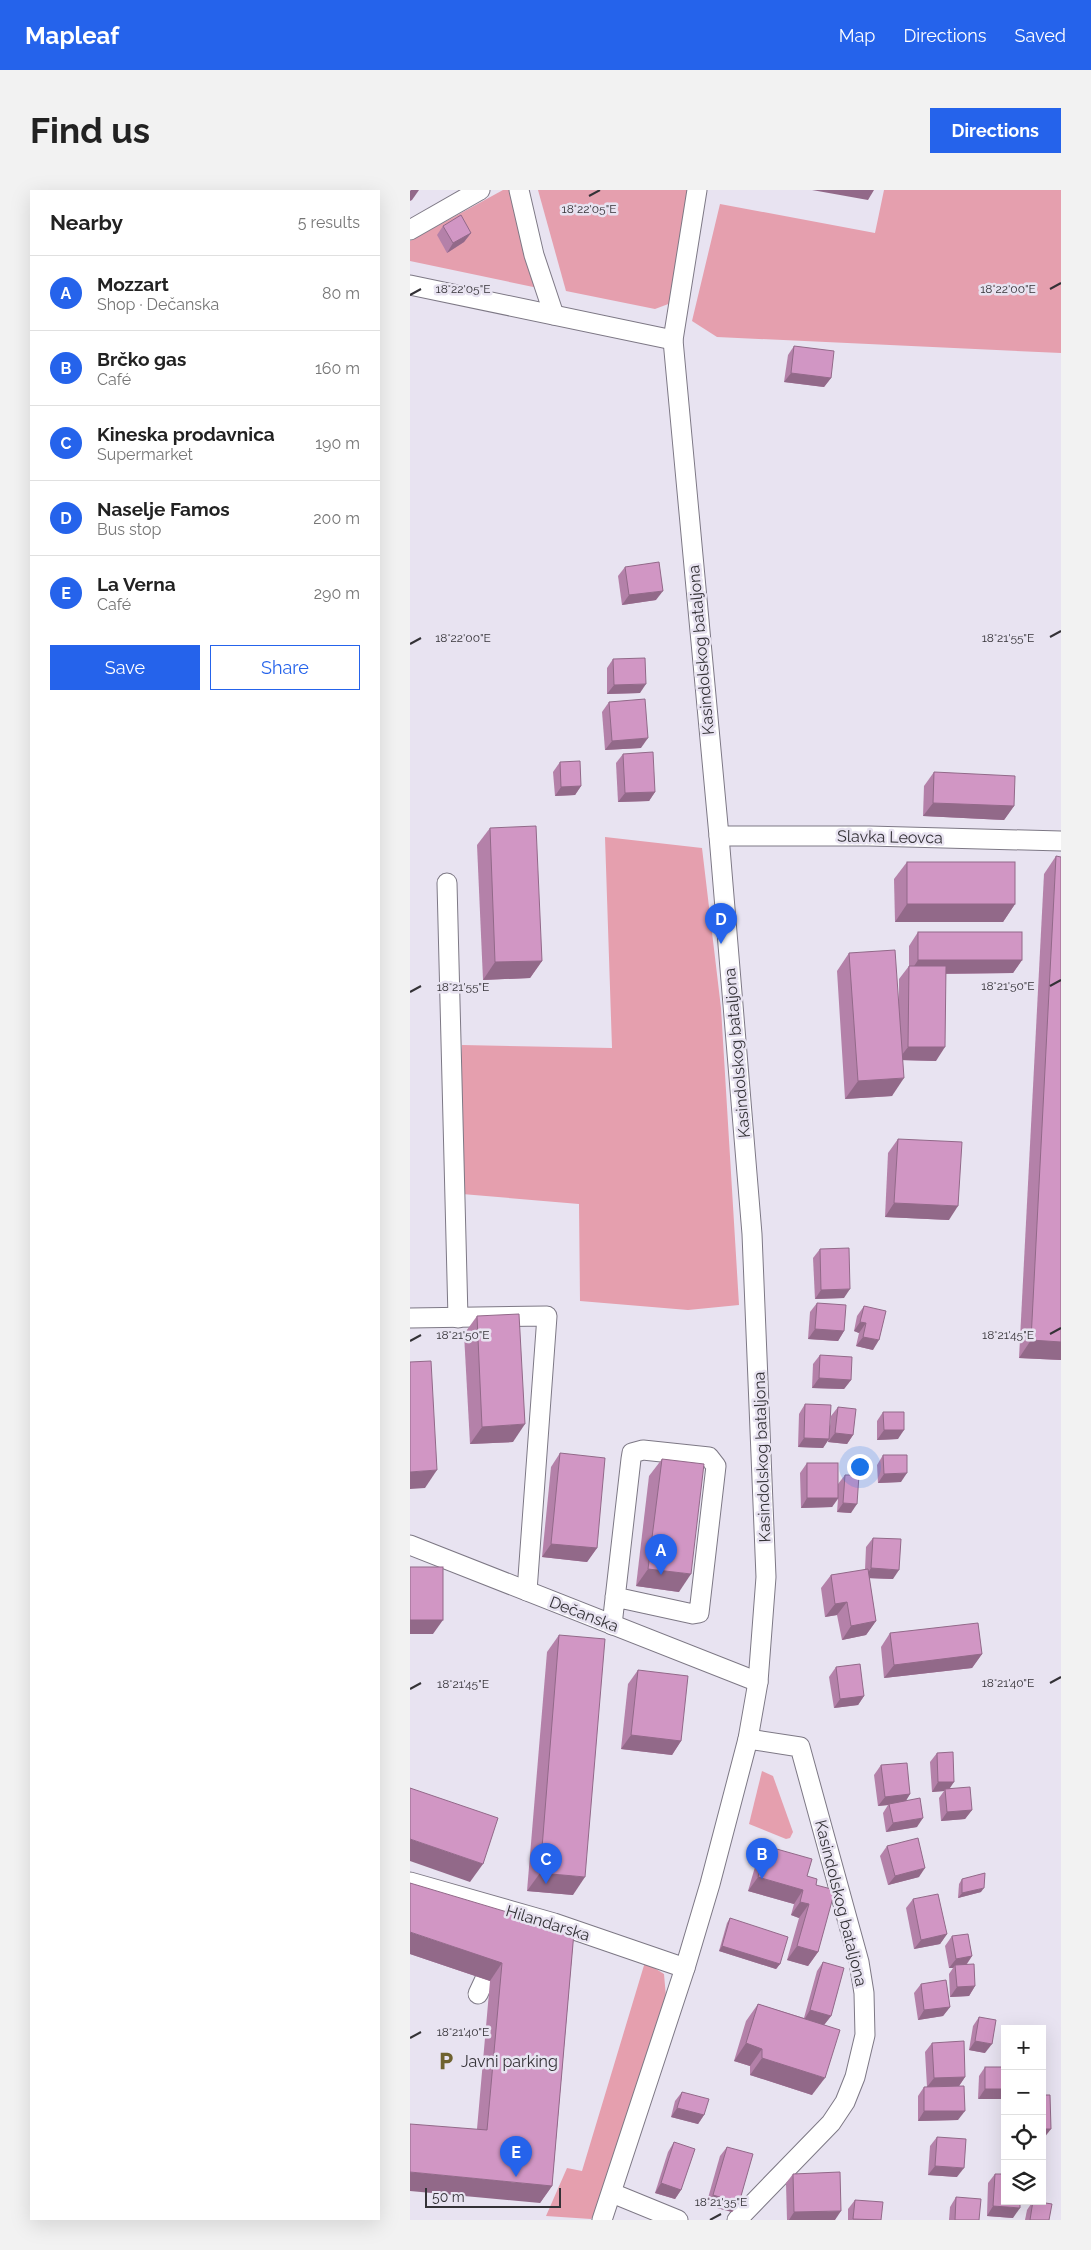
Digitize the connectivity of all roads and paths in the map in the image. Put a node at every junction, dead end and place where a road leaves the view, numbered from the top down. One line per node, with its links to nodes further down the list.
1 (480, 190): 4 (street)
2 (518, 190): 6 (street)
3 (696, 190): 7 (street, Kasindolskog bataljona)
4 (410, 230)
5 (410, 285): 6 (street)
6 (554, 316): 7 (street)
7 (672, 340): 8 (street, Kasindolskog bataljona)
8 (719, 836): 9 (street, Slavka Leovca); 17 (street, Kasindolskog bataljona)
9 (1061, 841)
10 (446, 883): 12 (street)
11 (410, 1318): 12 (street)
12 (458, 1318): 14 (street)
13 (410, 1545): 14 (street, Dečanska)
14 (527, 1591): 16 (street, Dečanska)
15 (615, 1597): 15 (street); 16 (street)
16 (612, 1625): 17 (street, Dečanska)
17 (758, 1682): 18 (street, Kasindolskog bataljona)
18 (748, 1739): 20 (street, Kasindolskog bataljona); 24 (street, Kasindolskog bataljona)
19 (410, 1882): 20 (street, Hilandarska)
20 (685, 1968): 21 (street, Kasindolskog bataljona)
21 (612, 2193): 22 (street, Kasindolskog bataljona); 23 (street)
22 (602, 2220)
23 (678, 2220)
24 (737, 2220)

